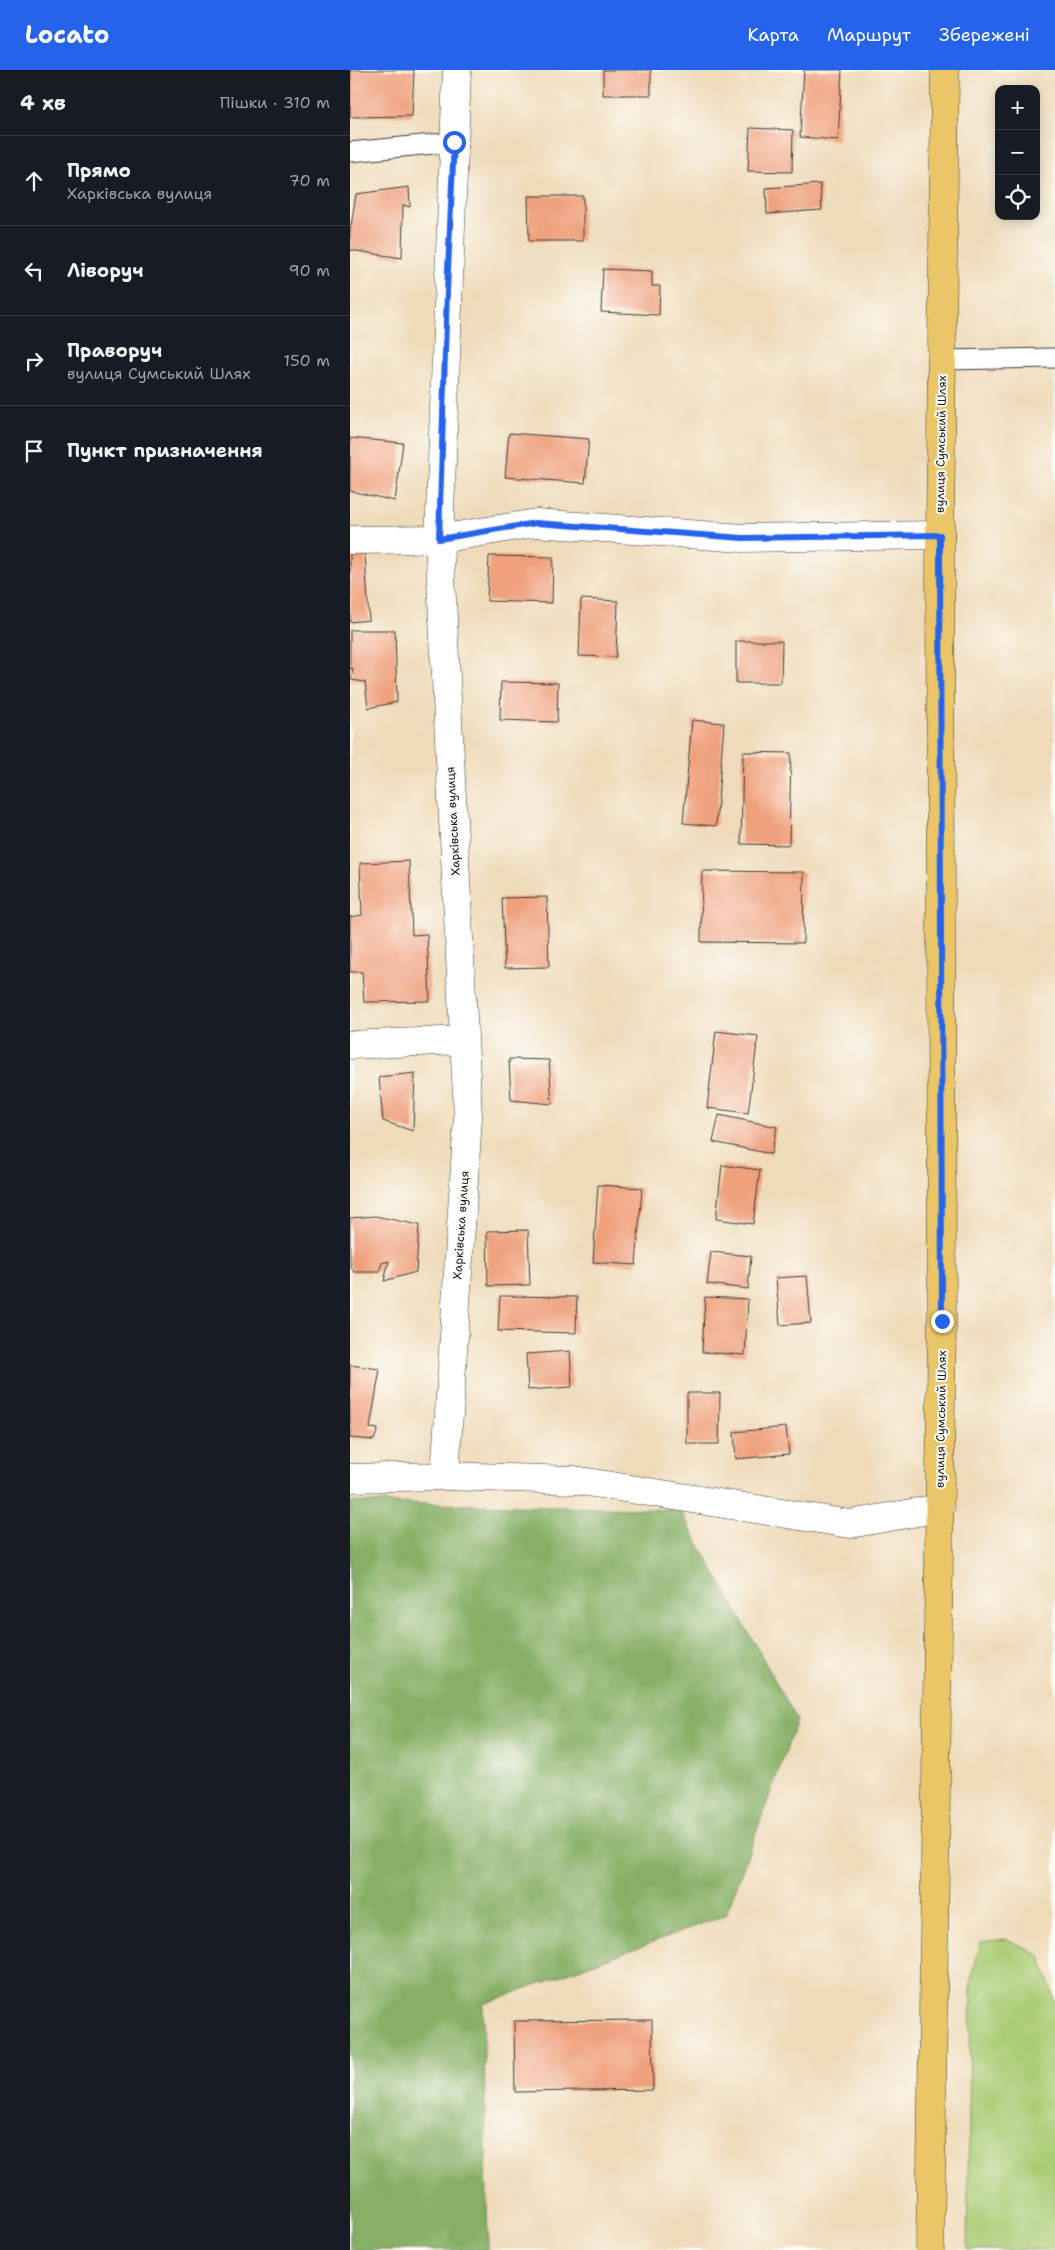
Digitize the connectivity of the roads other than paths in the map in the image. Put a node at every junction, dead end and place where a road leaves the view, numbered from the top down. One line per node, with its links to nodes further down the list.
1 (457, 70): 3 (street, Харківська вулиця)
2 (945, 70): 6 (main road, вулиця Сумський Шлях)
3 (454, 142): 4 (lane); 8 (street, Харківська вулиця)
4 (350, 152)
5 (1055, 358): 6 (lane)
6 (943, 360): 7 (main road, вулиця Сумський Шлях)
7 (940, 535): 8 (street); 14 (main road, вулиця Сумський Шлях)
8 (439, 539): 9 (street); 10 (street, Харківська вулиця)
9 (350, 540)
10 (464, 1040): 11 (street); 12 (street, Харківська вулиця)
11 (350, 1045)
12 (445, 1476): 13 (street); 14 (street)
13 (350, 1478)
14 (940, 1508): 15 (main road, вулиця Сумський Шлях)
15 (930, 2250)

